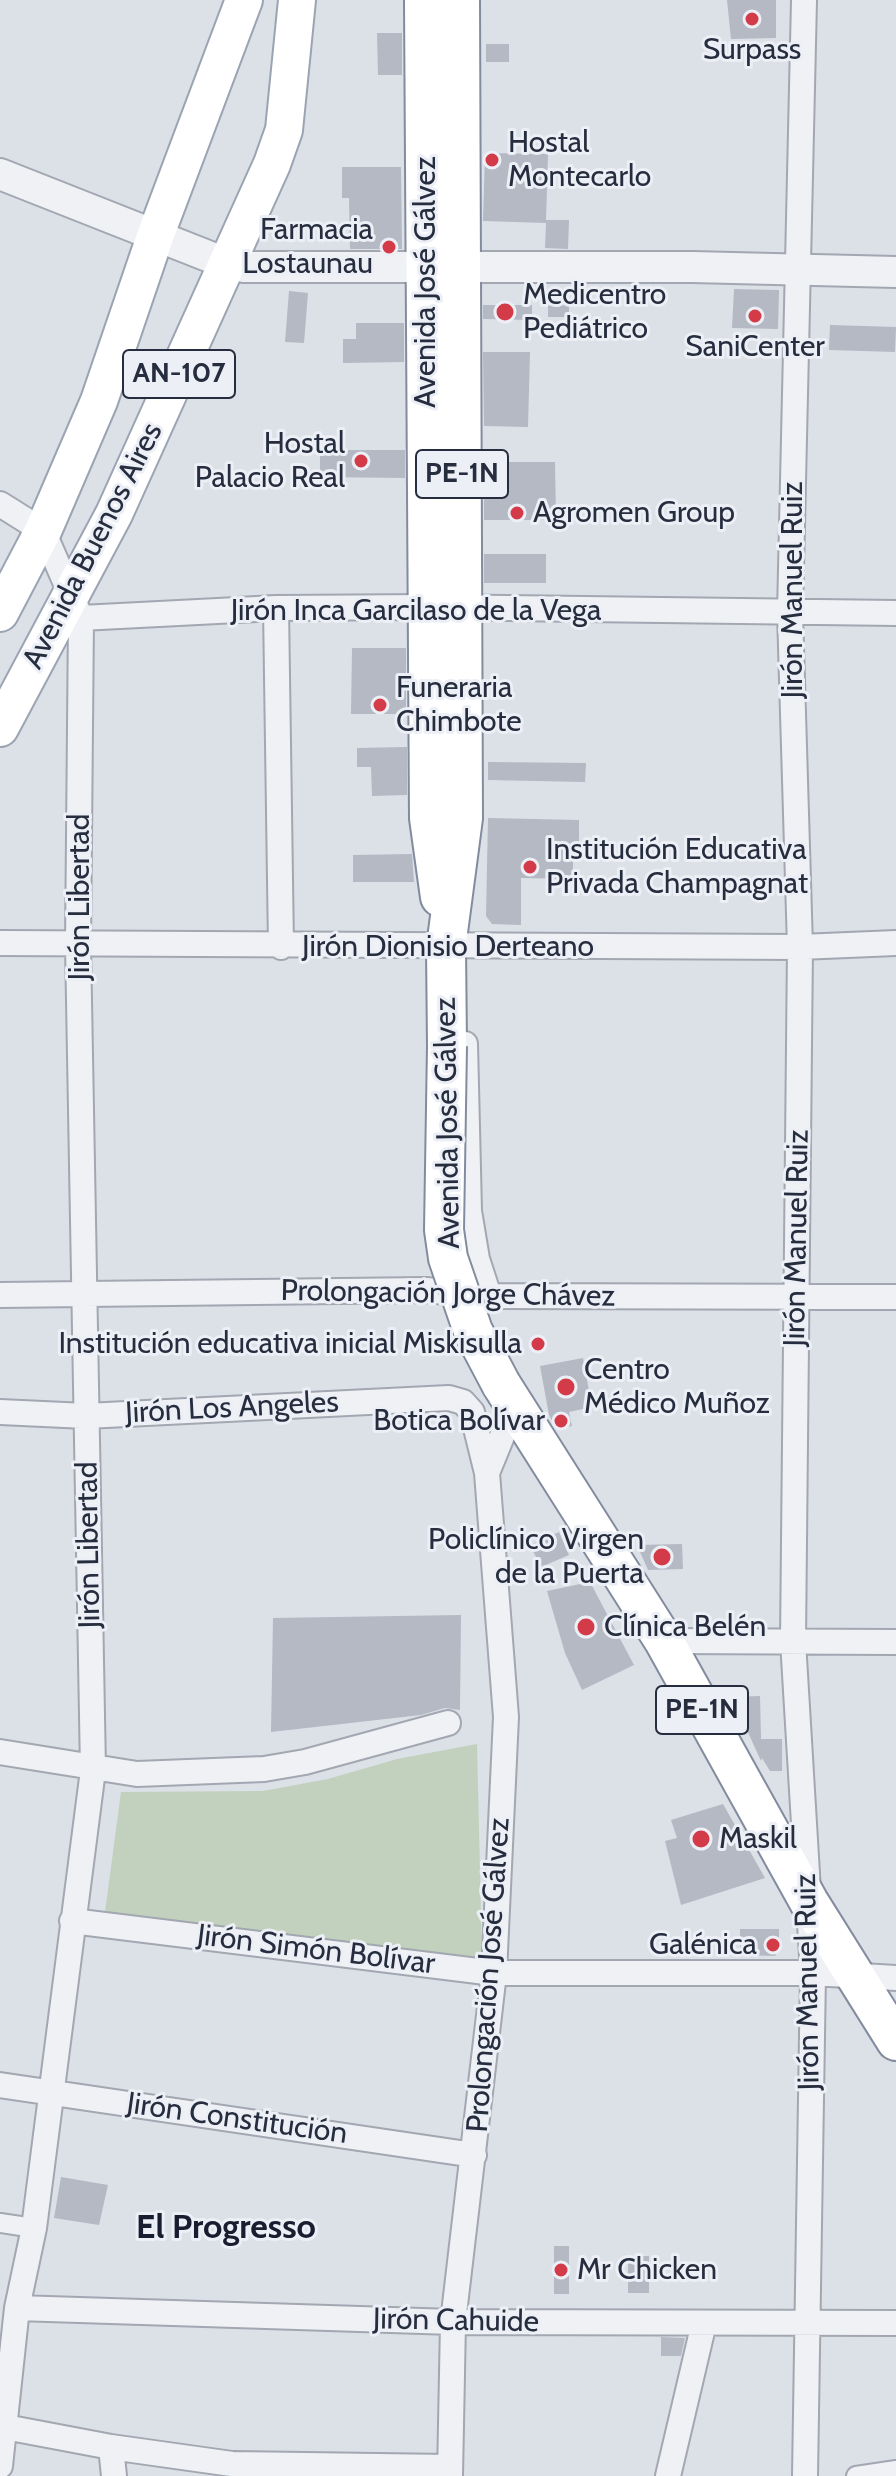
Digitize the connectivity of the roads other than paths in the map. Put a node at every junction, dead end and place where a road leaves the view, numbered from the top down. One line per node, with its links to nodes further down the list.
1 (244, 0): 7 (main road, Avenida Buenos Aires / AN-107)
2 (297, 0): 8 (main road, Avenida Buenos Aires / AN-107)
3 (424, 0): 9 (highway, Avenida José Gálvez / PE-1N)
4 (460, 0): 9 (highway, Avenida José Gálvez / PE-1N)
5 (804, 0): 10 (street, Jirón Manuel Ruiz)
6 (0, 174): 7 (street)
7 (156, 234): 8 (street); 13 (main road, Avenida Buenos Aires / AN-107)
8 (228, 264): 9 (street); 14 (main road, Avenida Buenos Aires / AN-107)
9 (443, 268): 10 (street); 15 (highway, Avenida José Gálvez / PE-1N)
10 (798, 272): 11 (street); 18 (street, Jirón Manuel Ruiz)
11 (896, 272)
12 (0, 504): 13 (street)
13 (43, 531): 14 (street); 17 (main road, Avenida Buenos Aires / AN-107)
14 (77, 607): 16 (street, Jirón Inca Garcilaso de la Vega); 20 (main road, Avenida Buenos Aires / AN-107); 23 (street, Jirón Libertad)
15 (445, 607): 16 (street, Jirón Inca Garcilaso de la Vega); 18 (street, Jirón Inca Garcilaso de la Vega); 26 (highway, Avenida José Gálvez / PE-1N)
16 (276, 608): 24 (street)
17 (0, 613)
18 (790, 613): 19 (street, Jirón Inca Garcilaso de la Vega); 25 (street, Jirón Manuel Ruiz)
19 (896, 613)
20 (0, 728)
21 (0, 943): 23 (street, Jirón Dionisio Derteano)
22 (896, 943): 25 (street, Jirón Dionisio Derteano)
23 (78, 945): 24 (street, Jirón Dionisio Derteano); 28 (street, Jirón Libertad)
24 (281, 947): 26 (street, Jirón Dionisio Derteano)
25 (800, 947): 26 (street, Jirón Dionisio Derteano); 30 (street, Jirón Manuel Ruiz)
26 (446, 951): 29 (street); 32 (highway, Avenida José Gálvez / PE-1N, bridge)
27 (0, 1295): 28 (street, Prolongación Jorge Chávez)
28 (84, 1295): 29 (street, Prolongación Jorge Chávez); 35 (street, Jirón Libertad)
29 (489, 1296): 30 (street, Prolongación Jorge Chávez)
30 (796, 1296): 31 (street, Prolongación Jorge Chávez); 38 (street, Jirón Manuel Ruiz)
31 (896, 1297)
32 (508, 1395): 36 (street, Prolongación José Gálvez); 37 (highway, Avenida José Gálvez / PE-1N)
33 (463, 1402): 35 (street, Jirón Los Angeles); 36 (street, Prolongación José Gálvez)
34 (0, 1412): 35 (street, Jirón Los Angeles)
35 (86, 1416): 42 (street, Jirón Libertad)
36 (487, 1473): 45 (street, Prolongación José Gálvez)
37 (664, 1641): 38 (street); 43 (highway, Avenida José Gálvez / PE-1N)
38 (793, 1641): 39 (street); 43 (street, Jirón Manuel Ruiz)
39 (896, 1642)
40 (448, 1723): 42 (street)
41 (0, 1752): 42 (street)
42 (93, 1770): 44 (street, Jirón Libertad)
43 (809, 1902): 46 (street, Jirón Manuel Ruiz); 47 (highway, Avenida José Gálvez / PE-1N)
44 (72, 1921): 45 (street, Jirón Simón Bolívar); 50 (street, Jirón Libertad)
45 (494, 1973): 46 (street, Jirón Simón Bolívar); 51 (street, Prolongación José Gálvez)
46 (813, 1973): 47 (street, Jirón Simón Bolívar); 56 (street, Jirón Manuel Ruiz)
47 (878, 1978): 48 (highway, Avenida José Gálvez / PE-1N)
48 (896, 2041)
49 (0, 2085): 50 (street, Jirón Constitución)
50 (51, 2093): 51 (street, Jirón Constitución); 53 (street, Jirón Libertad)
51 (474, 2155): 55 (street, Prolongación José Gálvez)
52 (0, 2223): 53 (street)
53 (34, 2228): 54 (street, Jirón Libertad)
54 (17, 2308): 55 (street, Jirón Cahuide); 59 (street, Jirón Libertad)
55 (453, 2322): 57 (street, Jirón Cahuide); 64 (street, Prolongación José Gálvez)
56 (806, 2322): 57 (street, Jirón Cahuide); 58 (street, Jirón Cahuide); 67 (street, Jirón Manuel Ruiz)
57 (704, 2323): 66 (street)
58 (896, 2323)
59 (3, 2427): 60 (street); 61 (street, Jirón Libertad)
60 (111, 2447): 62 (street); 65 (street)
61 (0, 2466)
62 (232, 2470): 64 (street)
63 (896, 2470): 68 (street)
64 (450, 2471)
65 (114, 2476)
66 (668, 2476)
67 (805, 2476)
68 (856, 2476)

